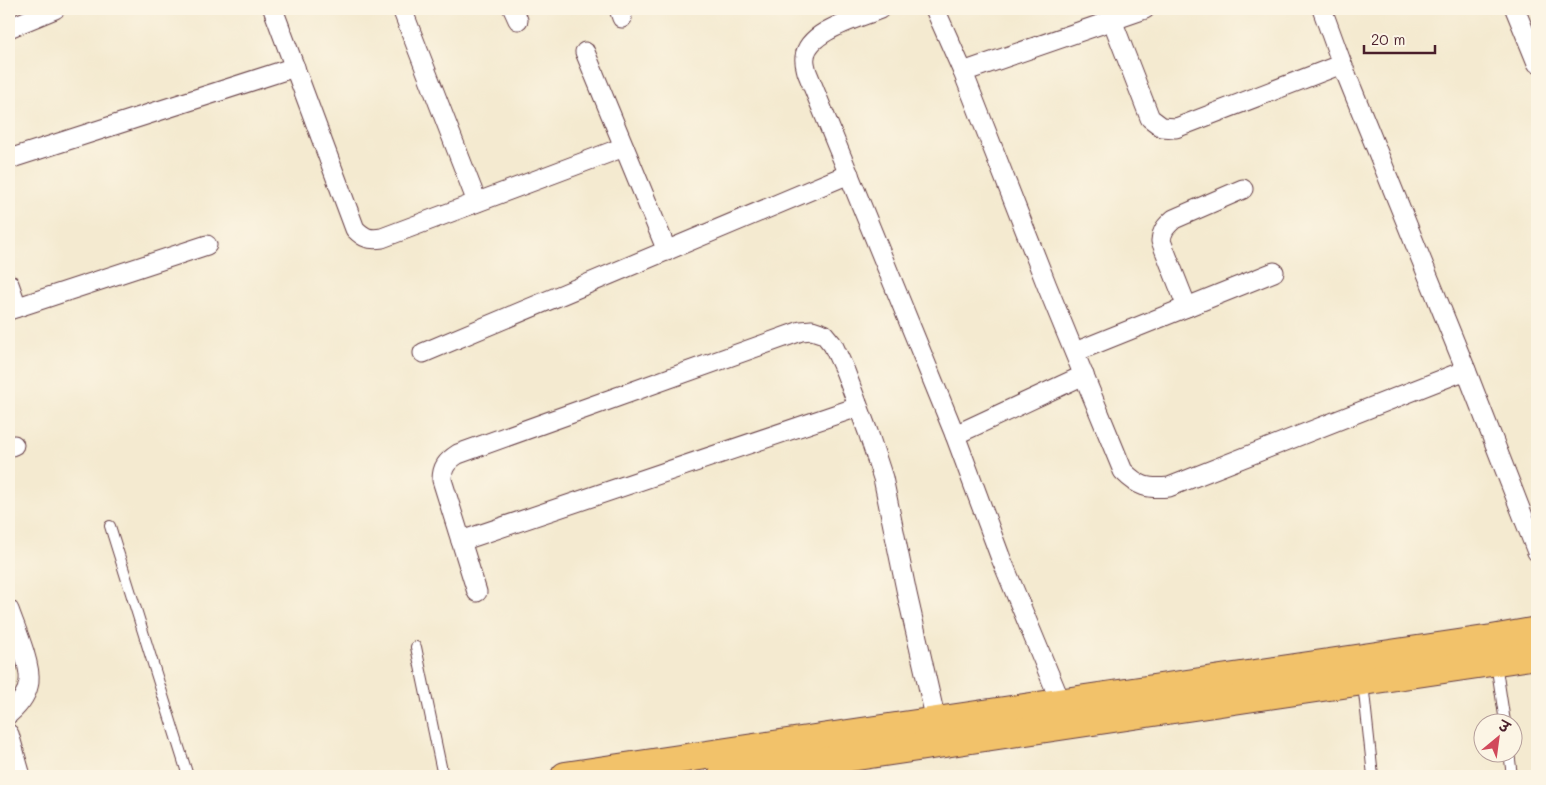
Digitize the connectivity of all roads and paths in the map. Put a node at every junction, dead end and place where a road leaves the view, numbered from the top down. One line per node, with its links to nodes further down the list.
1 (55, 9): 10 (street)
2 (273, 9): 14 (street)
3 (402, 9): 20 (street)
4 (880, 9): 18 (street)
5 (935, 9): 15 (street)
6 (1145, 9): 9 (street)
7 (1322, 9): 13 (street)
8 (1515, 9): 12 (street)
9 (1112, 20): 13 (street); 15 (street)
10 (9, 28)
11 (585, 52): 16 (street)
12 (1537, 63)
13 (1342, 64): 29 (street)
14 (296, 68): 17 (street); 20 (street)
15 (963, 72): 27 (street)
16 (624, 147): 20 (street); 22 (street)
17 (9, 159)
18 (849, 174): 22 (street); 32 (street)
19 (1243, 189): 25 (street)
20 (477, 202)
21 (207, 245): 26 (street)
22 (667, 251): 28 (street)
23 (1274, 272): 25 (street)
24 (9, 284): 26 (street)
25 (1187, 307): 27 (street)
26 (13, 309)
27 (1074, 352): 30 (street)
28 (423, 353)
29 (1466, 370): 30 (street); 35 (street)
30 (1084, 375): 32 (street)
31 (858, 407): 34 (street); 34 (street); 46 (street)
32 (955, 435): 43 (street)
33 (110, 526): 51 (lane)
34 (461, 541): 36 (street)
35 (1537, 552)
36 (477, 592)
37 (9, 610): 45 (street)
38 (1537, 631): 43 (main road)
39 (416, 647): 52 (lane)
40 (1537, 655): 41 (main road)
41 (1496, 662): 42 (main road); 44 (lane)
42 (1362, 681): 49 (main road); 55 (lane)
43 (1061, 703): 46 (main road)
44 (1503, 712)
45 (9, 714)
46 (936, 721): 53 (main road)
47 (9, 734): 50 (street)
48 (1510, 762): 56 (lane)
49 (808, 770): 54 (main road)
50 (21, 776)
51 (188, 776)
52 (443, 776)
53 (565, 776)
54 (722, 776)
55 (1373, 776)
56 (1512, 776)

